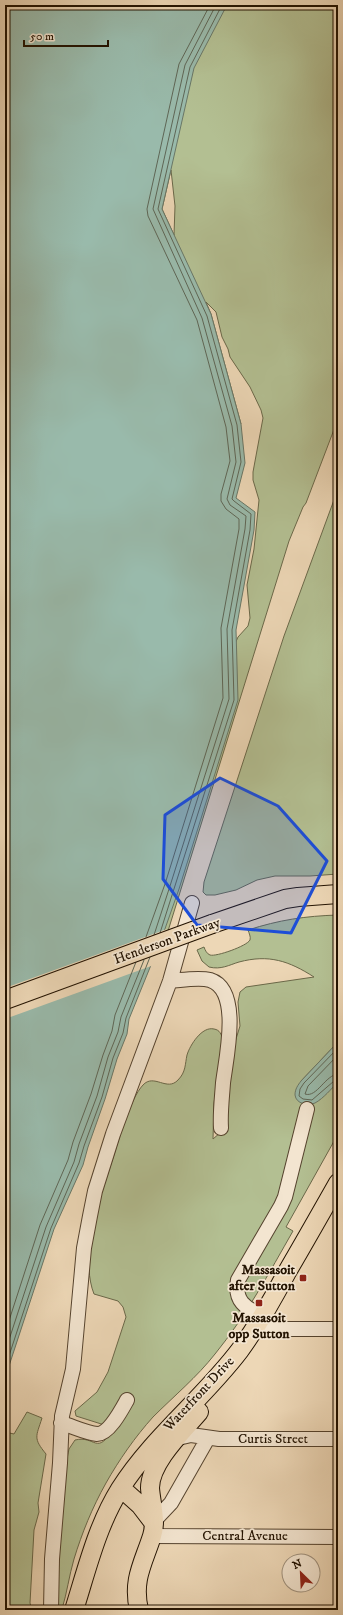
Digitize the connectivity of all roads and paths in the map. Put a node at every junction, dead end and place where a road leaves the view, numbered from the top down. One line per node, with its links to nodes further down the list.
1 (336, 895): 4 (main road, Henderson Parkway, bridge)
2 (192, 903): 3 (street)
3 (170, 981): 6 (street); 13 (street)
4 (5, 1000)
5 (307, 1109): 8 (street)
6 (222, 1128)
7 (338, 1183): 8 (main road, Waterfront Drive)
8 (260, 1320): 9 (street); 10 (main road, Waterfront Drive)
9 (338, 1329)
10 (228, 1364): 12 (main road); 17 (main road, Waterfront Drive)
11 (127, 1400): 13 (street)
12 (197, 1414): 14 (main road); 15 (street)
13 (61, 1423): 20 (street)
14 (178, 1438): 15 (street, Curtis Street); 18 (main road)
15 (208, 1438): 16 (street, Curtis Street); 18 (street)
16 (338, 1439)
17 (121, 1488): 18 (main road); 21 (main road, Waterfront Drive)
18 (153, 1529): 19 (street, Central Avenue); 22 (main road)
19 (338, 1537)
20 (48, 1607)
21 (74, 1610)
22 (139, 1610)

